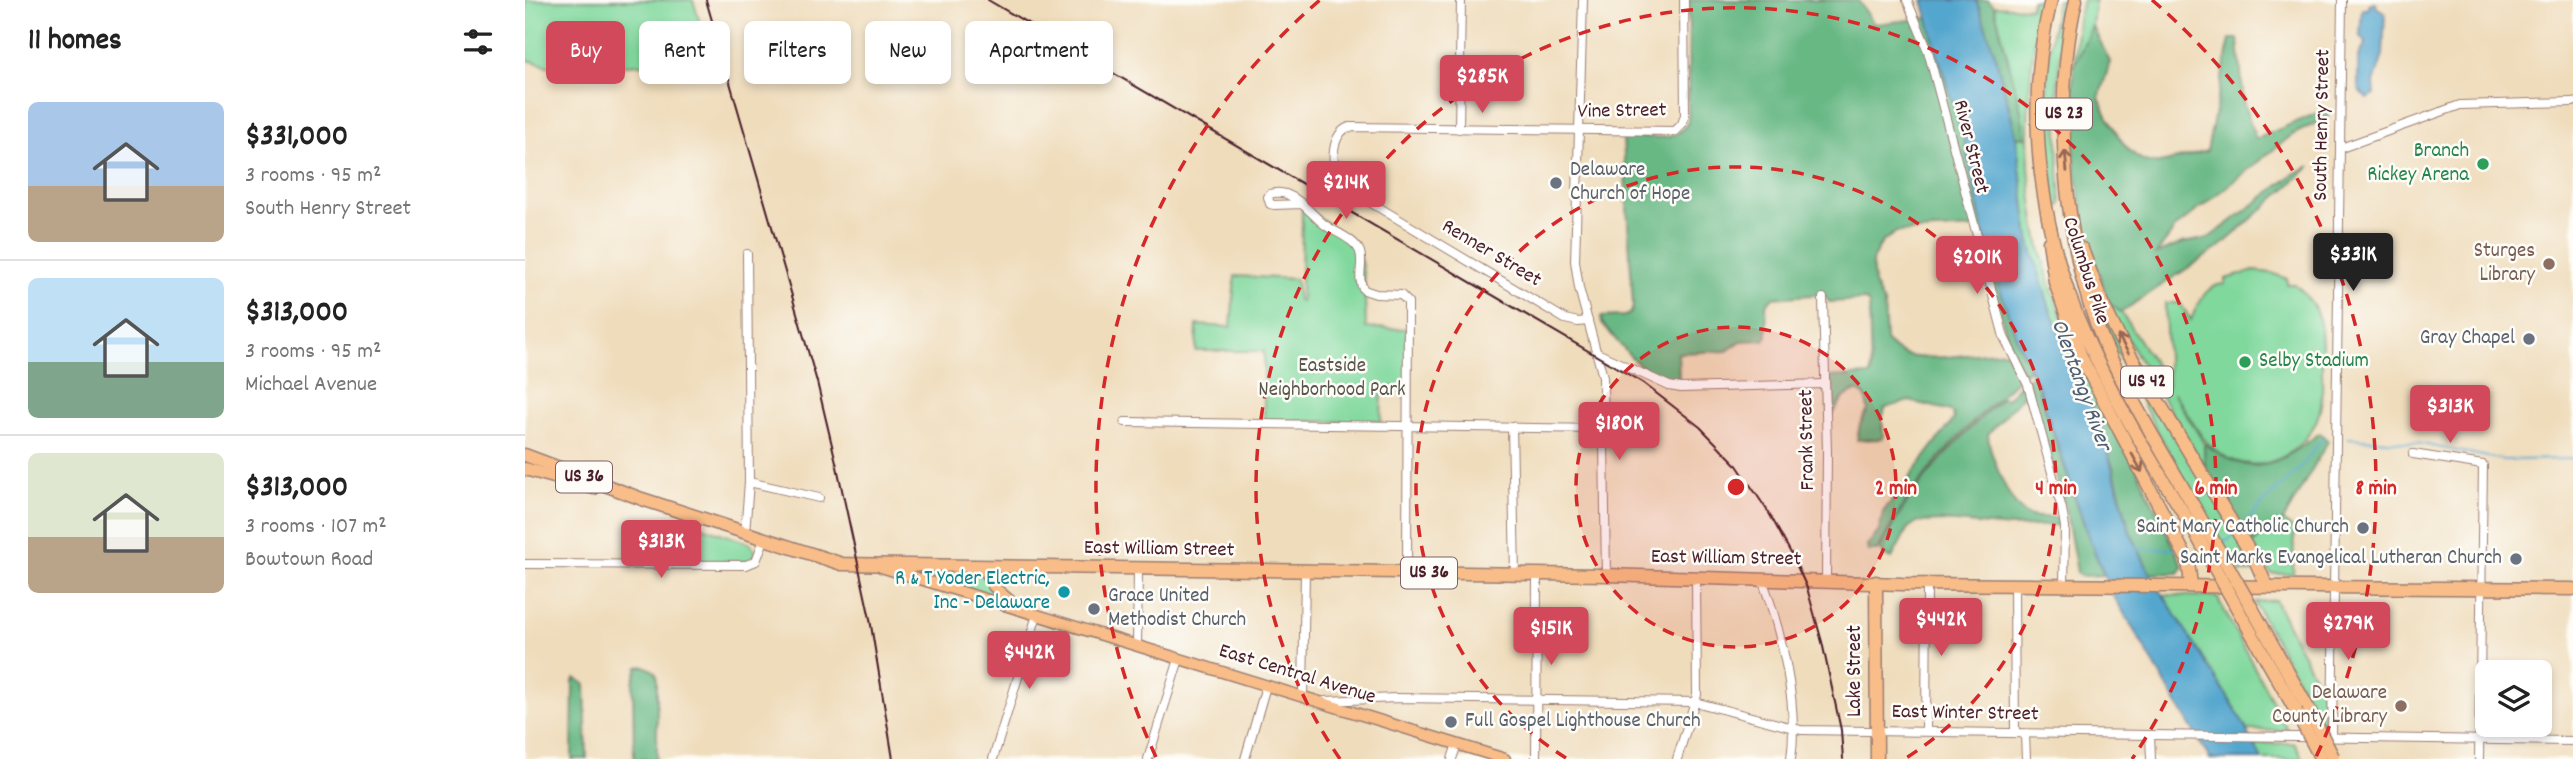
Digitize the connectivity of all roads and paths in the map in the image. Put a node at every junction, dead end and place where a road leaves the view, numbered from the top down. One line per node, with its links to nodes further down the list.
1 (1461, 0): 9 (street)
2 (1583, 0): 10 (street)
3 (1684, 0): 10 (street, Vine Street)
4 (1907, 0): 49 (street, River Street)
5 (2051, 0): 14 (highway, Columbus Pike / US 23)
6 (2076, 0): 15 (highway, Columbus Pike / US 23, one-way to 6)
7 (2342, 0): 11 (street, South Henry Street)
8 (2573, 103): 11 (street)
9 (1459, 129): 10 (street, Vine Street); 12 (street, Vine Street)
10 (1580, 130): 18 (street)
11 (2341, 148): 52 (street, South Henry Street)
12 (1334, 155): 18 (street, Renner Street)
13 (1302, 204): 22 (street)
14 (2046, 218): 31 (highway, Columbus Pike / US 23); 50 (highway, US 42, one-way to 50)
15 (2074, 229): 31 (highway, Columbus Pike / US 23); 51 (highway, US 42, one-way to 15)
16 (747, 254): 28 (street)
17 (1823, 298): 20 (street, Frank Street)
18 (1588, 321): 19 (street)
19 (1597, 353): 20 (street); 24 (street)
20 (1824, 384): 45 (street, Frank Street)
21 (1125, 422): 22 (street)
22 (1409, 425): 23 (street); 39 (street)
23 (1512, 426): 24 (street); 40 (street)
24 (1603, 429): 42 (street)
25 (2413, 454): 53 (street)
26 (525, 455): 30 (highway, US 36)
27 (525, 469): 30 (highway, US 36)
28 (749, 482): 29 (street); 32 (street)
29 (819, 498)
30 (642, 499): 32 (highway, US 36)
31 (2198, 527): 73 (highway, US 23, bridge)
32 (745, 534): 33 (highway, US 36)
33 (764, 540): 34 (street); 35 (highway, US 36)
34 (525, 564)
35 (879, 566): 36 (highway, East William Street / US 36); 55 (main road, East Central Avenue)
36 (983, 566): 37 (highway, East William Street / US 36); 55 (main road)
37 (1138, 568): 38 (highway, East William Street / US 36); 56 (street)
38 (1305, 571): 39 (highway, East William Street / US 36); 59 (street)
39 (1407, 573): 40 (highway, East William Street / US 36)
40 (1515, 574): 41 (highway, East William Street / US 36)
41 (1537, 575): 42 (highway, East William Street / US 36); 60 (street)
42 (1606, 575): 43 (highway, East William Street / US 36)
43 (1696, 577): 44 (highway, East William Street / US 36); 62 (street)
44 (1762, 579): 45 (highway, East William Street / US 36); 63 (street)
45 (1826, 581): 46 (highway, East William Street / US 36)
46 (1876, 582): 47 (highway, East William Street / US 36); 64 (highway, Lake Street)
47 (1927, 584): 48 (highway, East William Street / US 36); 65 (street)
48 (2014, 585): 49 (highway, East William Street / US 36); 66 (street)
49 (2064, 585): 50 (highway, East William Street / US 36)
50 (2192, 585): 51 (highway, East William Street / US 36)
51 (2266, 585): 52 (highway, East William Street / US 36)
52 (2335, 586): 53 (highway, East William Street / US 36); 69 (street, South Henry Street)
53 (2481, 587): 54 (highway, East William Street / US 36); 70 (street)
54 (2573, 589)
55 (1037, 615): 56 (main road, East Central Avenue); 74 (street)
56 (1137, 646): 57 (main road, East Central Avenue)
57 (1179, 659): 58 (main road, East Central Avenue); 75 (street)
58 (1266, 686): 59 (main road, East Central Avenue); 76 (street)
59 (1303, 697): 61 (main road, East Central Avenue)
60 (1537, 701): 61 (street, East Winter Street); 62 (street, East Winter Street); 79 (street)
61 (1318, 702): 72 (main road, East Central Avenue)
62 (1695, 702): 63 (street, East Winter Street); 80 (street)
63 (1792, 729): 64 (street, East Winter Street); 81 (street)
64 (1876, 730): 65 (street, East Winter Street); 82 (highway, Lake Street)
65 (1927, 731): 66 (street, East Winter Street)
66 (2015, 733): 67 (street, East Winter Street)
67 (2025, 734): 68 (street, East Winter Street); 83 (street)
68 (2150, 735): 69 (street, East Winter Street); 84 (street)
69 (2332, 737): 70 (street, East Winter Street)
70 (2479, 740): 71 (street, East Winter Street); 85 (street)
71 (2573, 741)
72 (1457, 744): 77 (street); 78 (main road, East Central Avenue)
73 (2327, 758)
74 (993, 759)
75 (1148, 759)
76 (1245, 759)
77 (1452, 759)
78 (1505, 759)
79 (1536, 759)
80 (1677, 759)
81 (1791, 759)
82 (1877, 759)
83 (2026, 759)
84 (2151, 759)
85 (2479, 759)

